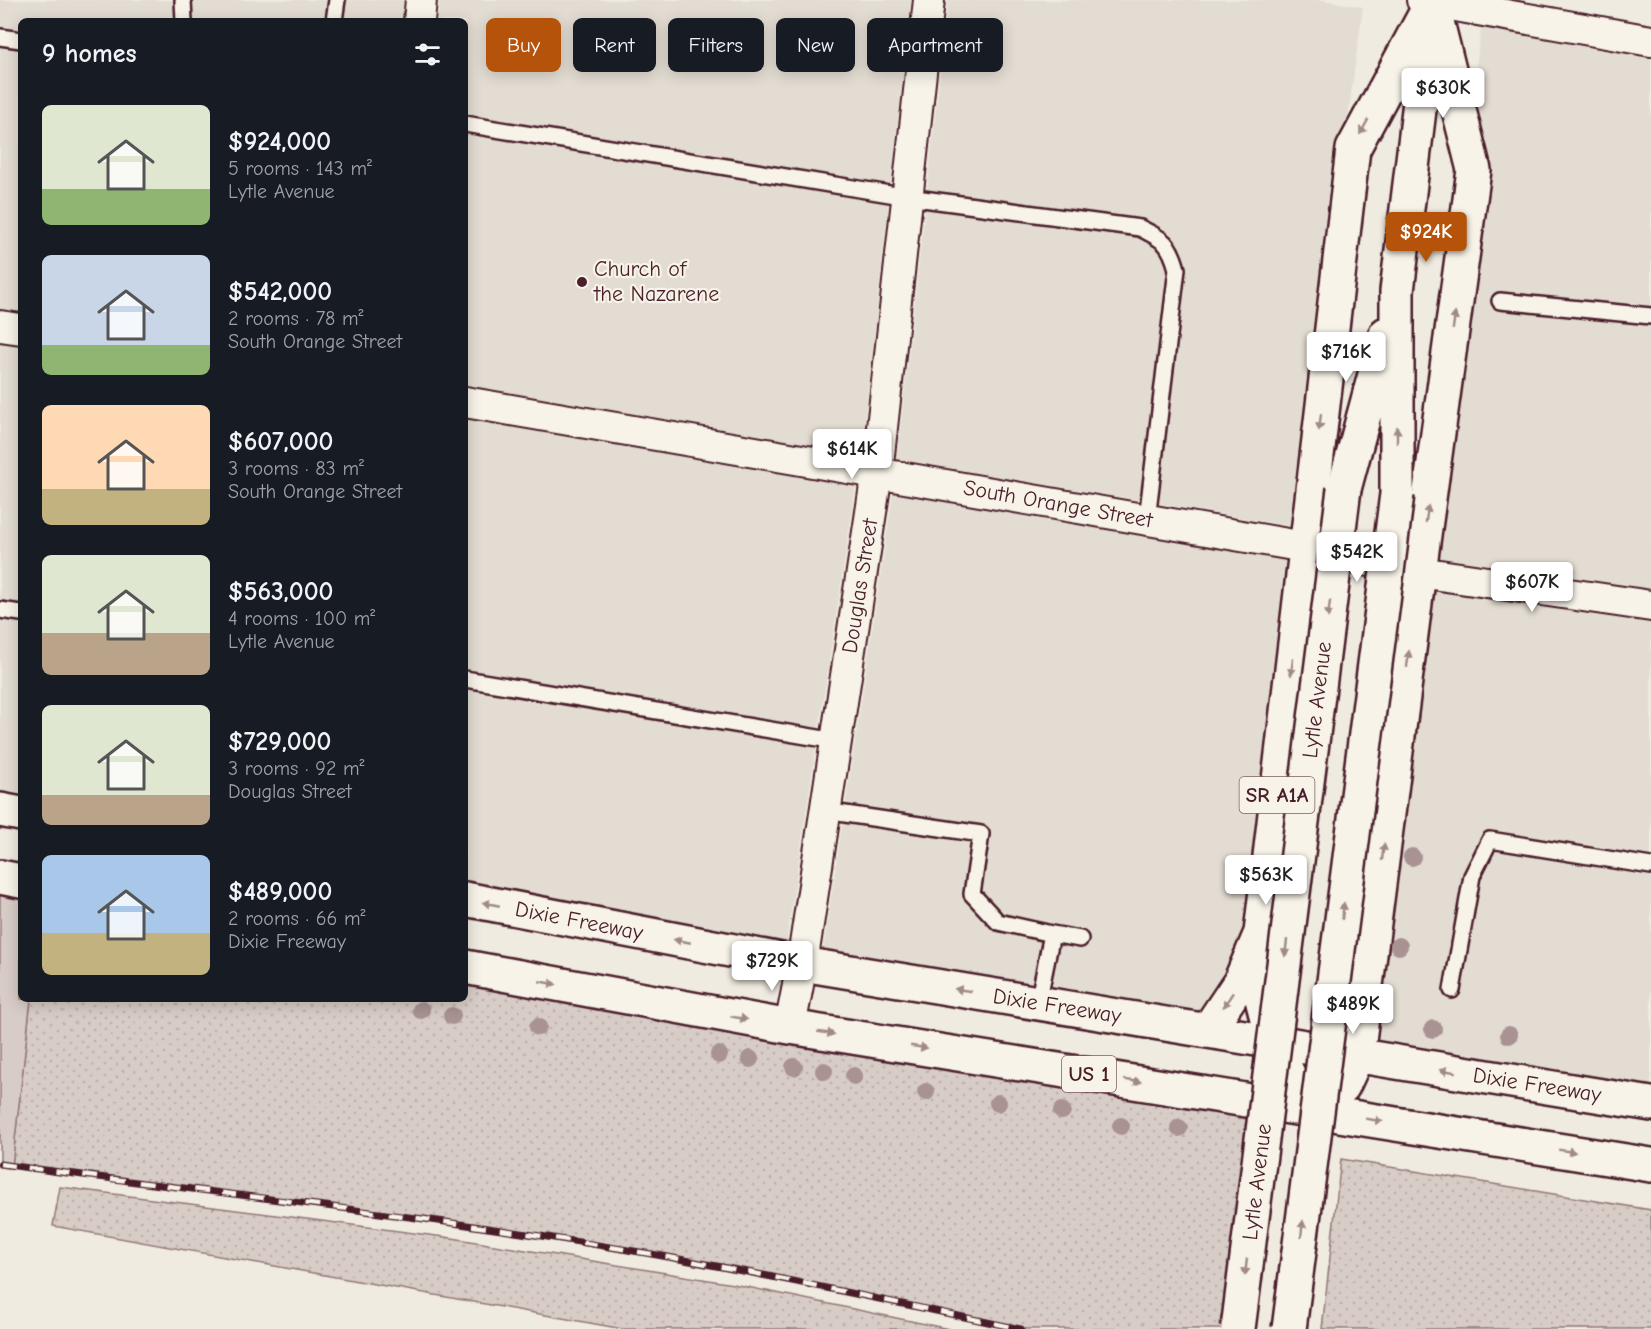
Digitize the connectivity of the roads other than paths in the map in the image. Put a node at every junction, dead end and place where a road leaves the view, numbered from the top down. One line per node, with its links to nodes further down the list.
1 (183, 0): 6 (lane)
2 (337, 0): 7 (lane)
3 (421, 0): 8 (street)
4 (929, 0): 13 (street, Douglas Street)
5 (1429, 1): 11 (street); 14 (main road, Lytle Avenue); 22 (main road, SR A1A, one-way to 22); 23 (main road, one-way to 5)
6 (184, 18)
7 (334, 18)
8 (419, 18)
9 (0, 37): 10 (lane)
10 (18, 40)
11 (1651, 41)
12 (468, 124): 13 (lane)
13 (908, 197): 20 (street, Douglas Street); 21 (lane)
14 (1397, 291): 50 (main road, Lytle Avenue, one-way to 50, bridge); 51 (main road, Lytle Avenue, one-way to 14, bridge)
15 (1500, 302): 16 (lane)
16 (1651, 316)
17 (0, 326): 18 (street)
18 (18, 329)
19 (468, 403): 20 (street, South Orange Street)
20 (877, 473): 21 (street, South Orange Street); 28 (street, Douglas Street)
21 (1147, 519): 22 (street, South Orange Street)
22 (1305, 547): 23 (street, South Orange Street); 36 (main road, SR A1A, one-way to 36)
23 (1419, 572): 24 (street, South Orange Street); 46 (main road, one-way to 23)
24 (1651, 606)
25 (0, 610): 26 (lane)
26 (18, 613)
27 (468, 680): 28 (lane)
28 (836, 741): 30 (street, Douglas Street)
29 (0, 810): 31 (main road)
30 (825, 811): 37 (lane); 39 (street, Douglas Street)
31 (18, 813)
32 (1651, 866): 41 (lane)
33 (0, 877): 34 (main road)
34 (18, 880)
35 (468, 900): 39 (main road, Dixie Freeway, one-way to 35)
36 (1261, 933): 44 (main road, SR A1A, one-way to 44); 45 (main road)
37 (1052, 934): 38 (lane); 42 (lane)
38 (1080, 939)
39 (802, 964): 42 (main road, Dixie Freeway, one-way to 39); 43 (street, Douglas Street)
40 (468, 968): 43 (main road, US 1, one-way to 43)
41 (1452, 990)
42 (1038, 1003): 44 (main road, Dixie Freeway)
43 (790, 1028): 48 (main road, US 1, one-way to 48)
44 (1208, 1030): 45 (main road, Dixie Freeway)
45 (1273, 1042): 46 (main road, Dixie Freeway); 48 (main road)
46 (1358, 1056): 47 (main road, Dixie Freeway, one-way to 46); 48 (main road)
47 (1651, 1104)
48 (1317, 1111): 49 (main road, US 1, one-way to 49)
49 (1651, 1164)
50 (1239, 1329)
51 (1289, 1329)

